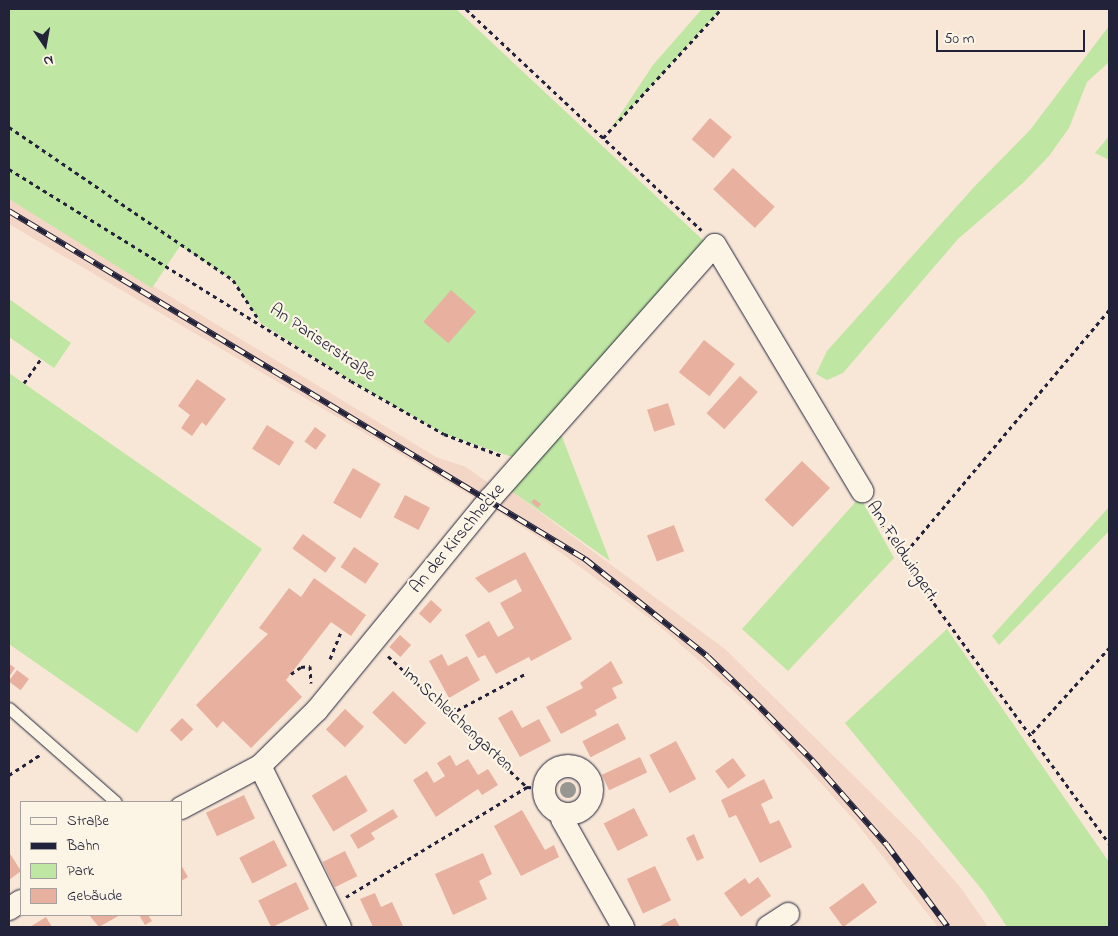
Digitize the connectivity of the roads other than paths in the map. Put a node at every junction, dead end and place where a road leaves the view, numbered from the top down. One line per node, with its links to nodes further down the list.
1 (715, 245): 2 (street, Am Feldwingert); 4 (street, An der Kirschhecke)
2 (862, 490)
3 (9, 708): 5 (lane)
4 (260, 766): 6 (street, An der Kirschhecke); 11 (street)
5 (115, 801)
6 (182, 807)
7 (564, 814): 7 (street); 12 (street)
8 (20, 902): 9 (street)
9 (9, 909)
10 (788, 914): 13 (street)
11 (340, 927)
12 (623, 927)
13 (768, 927)

